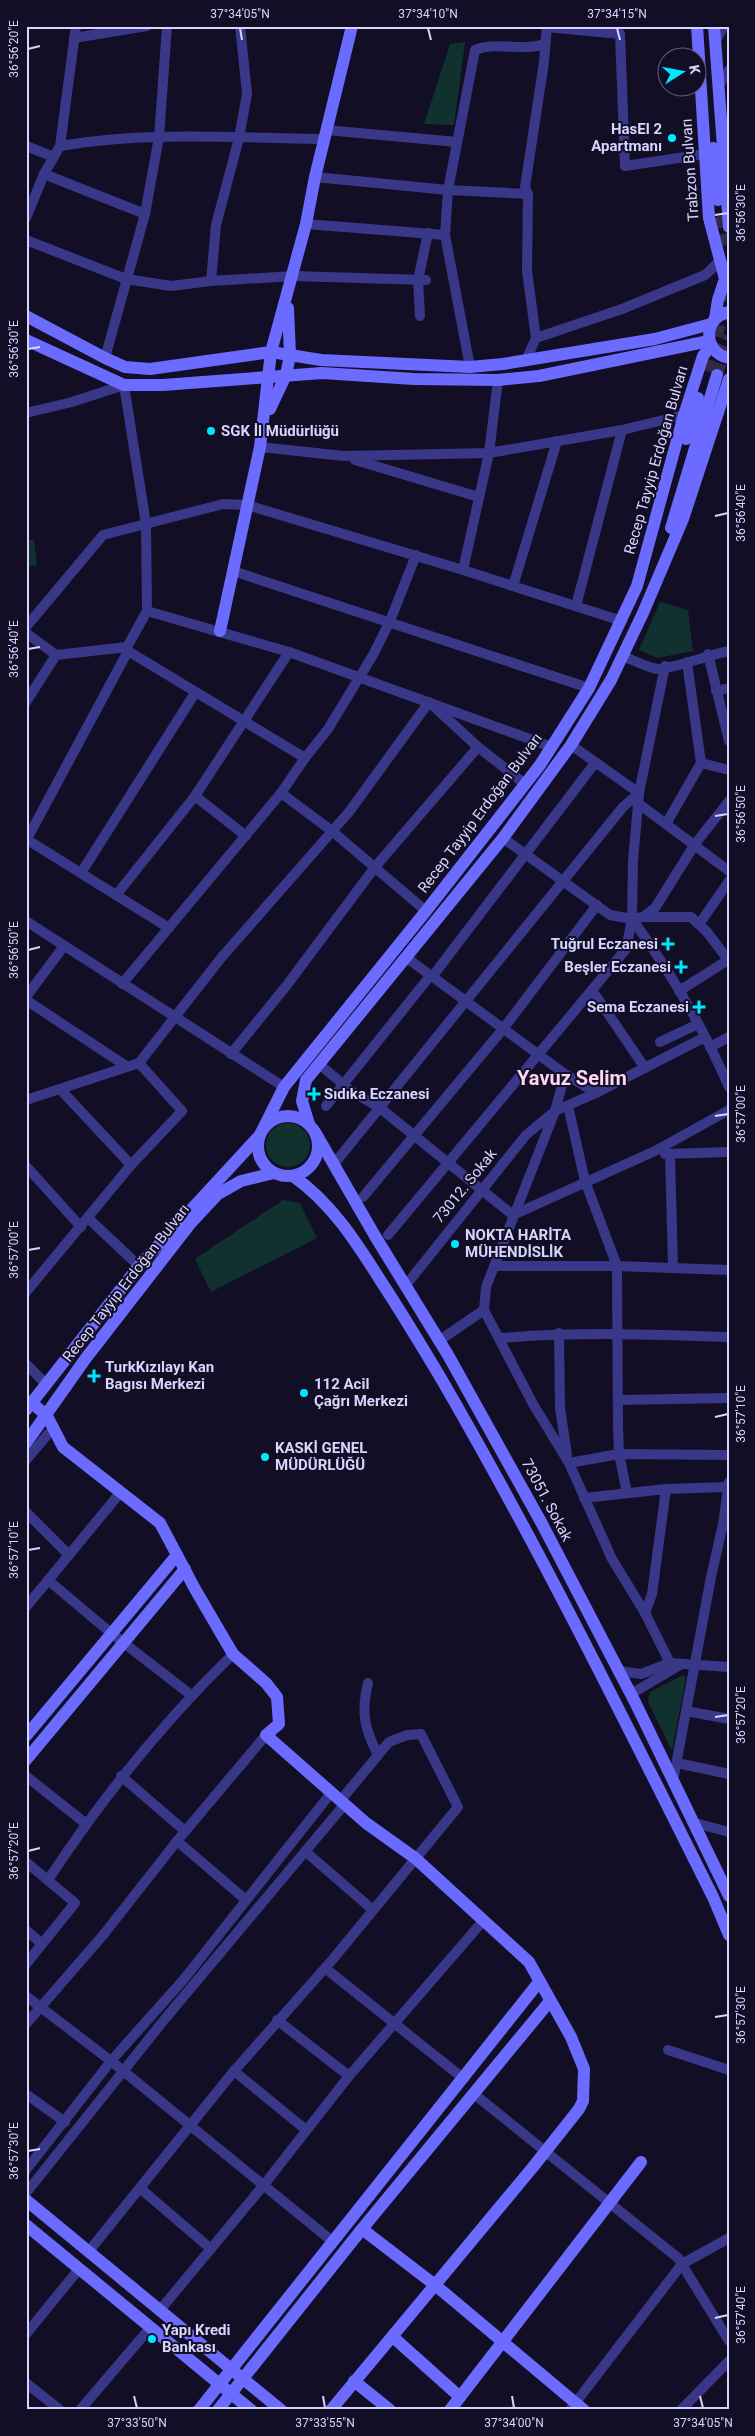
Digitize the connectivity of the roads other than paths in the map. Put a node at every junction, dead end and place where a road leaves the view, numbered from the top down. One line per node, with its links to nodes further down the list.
1 (76, 26): 10 (street)
2 (147, 26): 10 (street)
3 (167, 26): 16 (street)
4 (240, 26): 17 (street)
5 (352, 26): 15 (main road)
6 (547, 26): 12 (street); 21 (street)
7 (698, 26): 21 (main road, Trabzon Bulvarı); 29 (main road)
8 (714, 26): 11 (main road)
9 (724, 26): 11 (street)
10 (74, 38): 20 (street)
11 (715, 42): 14 (main road)
12 (545, 44): 18 (street); 26 (street)
13 (729, 70): 14 (street)
14 (718, 87): 27 (main road)
15 (325, 134): 17 (street); 18 (street); 24 (main road)
16 (159, 137): 17 (street); 20 (street); 28 (street)
17 (239, 138): 40 (street)
18 (457, 142): 25 (street)
19 (26, 146): 22 (street)
20 (60, 146): 22 (street)
21 (705, 154): 36 (main road, Trabzon Bulvarı)
22 (54, 157): 23 (street)
23 (44, 174): 28 (street); 30 (street)
24 (315, 177): 25 (street); 31 (main road)
25 (448, 190): 26 (street); 34 (street)
26 (528, 194): 47 (street)
27 (727, 197): 32 (main road)
28 (145, 214): 39 (street)
29 (720, 216)
30 (26, 218)
31 (306, 224): 33 (street); 38 (main road)
32 (729, 227)
33 (428, 233): 34 (street); 41 (street)
34 (444, 235): 55 (street)
35 (26, 240): 39 (street)
36 (721, 260): 37 (main road, Trabzon Bulvarı); 47 (street)
37 (727, 275): 46 (main road, Trabzon Bulvarı)
38 (294, 276): 40 (street); 41 (street); 42 (main road)
39 (126, 279): 40 (street); 52 (street)
40 (211, 280)
41 (422, 280): 45 (street)
42 (288, 295): 50 (main road); 51 (main road)
43 (729, 312): 46 (main road)
44 (26, 316): 52 (main road)
45 (420, 316)
46 (713, 322): 49 (main road, Trabzon Bulvarı); 54 (main road)
47 (536, 338): 54 (street)
48 (26, 340): 60 (main road)
49 (710, 343): 53 (main road); 59 (main road); 62 (main road, Recep Tayyip Erdoğan Bulvarı)
50 (271, 352): 51 (main road); 52 (main road); 58 (main road)
51 (290, 356): 55 (main road); 56 (main road)
52 (105, 358)
53 (729, 358)
54 (526, 360): 55 (main road)
55 (470, 366)
56 (286, 375): 58 (main road); 59 (main road); 63 (main road)
57 (717, 375): 76 (main road); 89 (main road, Recep Tayyip Erdoğan Bulvarı)
58 (270, 376): 60 (main road); 63 (main road)
59 (498, 380): 67 (street)
60 (124, 385): 61 (street); 71 (street)
61 (26, 413)
62 (684, 415): 64 (street); 76 (main road, Recep Tayyip Erdoğan Bulvarı)
63 (263, 428): 66 (main road)
64 (622, 430): 65 (street); 77 (street)
65 (557, 441): 67 (street); 75 (street)
66 (260, 447): 68 (street); 70 (main road)
67 (489, 453): 68 (street); 69 (street)
68 (344, 456): 69 (street)
69 (480, 497): 74 (street)
70 (247, 505): 71 (street); 72 (street); 73 (main road)
71 (146, 524): 78 (street); 81 (street)
72 (416, 555): 74 (street); 79 (street)
73 (233, 570): 79 (street); 82 (main road)
74 (464, 570): 75 (street)
75 (513, 586): 77 (street)
76 (636, 586): 80 (main road, Recep Tayyip Erdoğan Bulvarı)
77 (576, 606): 80 (street)
78 (146, 611): 82 (street); 84 (street)
79 (390, 621): 92 (street); 93 (street)
80 (622, 621): 93 (main road, Recep Tayyip Erdoğan Bulvarı)
81 (26, 627)
82 (220, 631): 86 (street)
83 (26, 633): 88 (street)
84 (127, 649): 88 (street); 96 (street); 117 (street)
85 (729, 651): 87 (street)
86 (289, 652): 92 (street); 99 (street)
87 (708, 654): 90 (street); 95 (street)
88 (56, 655): 97 (street)
89 (623, 656): 91 (street); 101 (main road, Recep Tayyip Erdoğan Bulvarı)
90 (687, 662): 91 (street); 106 (street)
91 (665, 666): 111 (street)
92 (361, 677): 98 (street); 104 (street)
93 (588, 688): 103 (main road, Recep Tayyip Erdoğan Bulvarı)
94 (729, 688): 95 (street)
95 (716, 691): 100 (street)
96 (195, 693): 99 (street); 122 (street)
97 (26, 702)
98 (429, 702): 102 (street); 103 (street); 114 (street)
99 (244, 721): 104 (street); 110 (street)
100 (729, 740)
101 (571, 745): 105 (street); 116 (main road, Recep Tayyip Erdoğan Bulvarı)
102 (478, 747): 108 (street); 120 (street)
103 (552, 747): 108 (main road, Recep Tayyip Erdoğan Bulvarı)
104 (305, 758): 109 (street)
105 (595, 763): 111 (street); 119 (street)
106 (701, 763): 107 (street); 113 (street)
107 (729, 770)
108 (525, 784): 127 (main road, Recep Tayyip Erdoğan Bulvarı)
109 (281, 793): 114 (street); 115 (street)
110 (195, 796): 115 (street); 125 (street)
111 (639, 798): 113 (street); 123 (street); 129 (street)
112 (729, 801): 118 (street)
113 (666, 824): 118 (street)
114 (332, 831): 120 (street); 142 (street)
115 (246, 836): 132 (street)
116 (503, 838): 119 (street); 134 (main road, Recep Tayyip Erdoğan Bulvarı)
117 (27, 839): 122 (street)
118 (695, 844): 121 (street); 128 (street)
119 (525, 855): 123 (street); 136 (street)
120 (375, 867): 127 (street); 149 (street)
121 (729, 871)
122 (81, 872): 125 (street)
123 (563, 881): 126 (street); 141 (street)
124 (729, 881): 131 (street)
125 (117, 894): 132 (street)
126 (597, 905): 129 (street); 144 (street)
127 (426, 911): 157 (main road, Recep Tayyip Erdoğan Bulvarı)
128 (643, 918): 129 (street); 131 (street)
129 (632, 919): 138 (street); 139 (street)
130 (26, 921): 133 (street)
131 (700, 924): 135 (street)
132 (169, 928): 137 (street)
133 (64, 946): 137 (street); 140 (street)
134 (407, 958): 136 (street); 152 (main road, Recep Tayyip Erdoğan Bulvarı)
135 (728, 960): 139 (street)
136 (431, 977): 141 (street); 156 (street)
137 (122, 984): 142 (street)
138 (592, 990): 150 (street); 154 (street)
139 (680, 990): 143 (street)
140 (26, 998): 153 (street)
141 (465, 1002): 144 (street); 164 (street)
142 (177, 1018): 149 (street); 151 (street)
143 (698, 1024): 146 (street); 147 (street)
144 (503, 1029): 150 (street); 169 (street)
145 (729, 1037): 148 (street)
146 (705, 1038): 148 (street); 154 (street, 73012. Sokak)
147 (660, 1042)
148 (710, 1047): 158 (street)
149 (231, 1054): 157 (street)
150 (538, 1054): 155 (street); 173 (street)
151 (139, 1063): 153 (street); 175 (street)
152 (319, 1064): 156 (street); 167 (main road, Recep Tayyip Erdoğan Bulvarı)
153 (126, 1066): 159 (street)
154 (645, 1068): 160 (street, 73012. Sokak)
155 (565, 1074): 160 (street); 166 (street)
156 (342, 1084): 162 (street); 164 (street)
157 (284, 1087): 168 (main road, Recep Tayyip Erdoğan Bulvarı)
158 (729, 1087)
159 (60, 1089): 161 (street); 175 (street)
160 (596, 1093): 163 (street, 73012. Sokak)
161 (26, 1100)
162 (326, 1106)
163 (568, 1106): 166 (street, 73012. Sokak); 179 (street)
164 (380, 1108): 169 (street); 174 (street)
165 (729, 1110): 170 (street)
166 (555, 1111): 180 (street, 73012. Sokak); 182 (street)
167 (312, 1128): 168 (main road); 174 (main road, 73051. Sokak); 178 (main road)
168 (262, 1131): 177 (main road); 186 (main road, Recep Tayyip Erdoğan Bulvarı)
169 (415, 1136): 173 (street); 181 (street)
170 (655, 1151): 172 (street); 179 (street)
171 (729, 1152): 172 (street)
172 (670, 1156): 189 (street)
173 (448, 1163): 180 (street); 185 (street)
174 (334, 1164): 191 (main road, 73051. Sokak)
175 (131, 1165): 183 (street)
176 (26, 1166): 184 (street)
177 (274, 1173): 178 (main road); 204 (main road, Recep Tayyip Erdoğan Bulvarı)
178 (293, 1176): 261 (main road)
179 (585, 1181): 182 (street); 188 (street)
180 (480, 1189): 182 (street); 191 (street, 73012. Sokak)
181 (363, 1197)
182 (513, 1215): 187 (street)
183 (88, 1218): 184 (street); 186 (street)
184 (81, 1227): 192 (street)
185 (388, 1235)
186 (139, 1266): 200 (main road, Recep Tayyip Erdoğan Bulvarı)
187 (494, 1266): 188 (street); 193 (street)
188 (617, 1266): 189 (street); 194 (street)
189 (673, 1266): 190 (street)
190 (729, 1270)
191 (406, 1285): 198 (main road, 73051. Sokak)
192 (27, 1291)
193 (484, 1310): 197 (street); 198 (street)
194 (618, 1332): 195 (street); 196 (street); 202 (street)
195 (559, 1333): 197 (street); 211 (street)
196 (729, 1337)
197 (500, 1338): 211 (street)
198 (440, 1340): 231 (main road, 73051. Sokak)
199 (26, 1364): 200 (street)
200 (46, 1384): 203 (main road, Recep Tayyip Erdoğan Bulvarı)
201 (729, 1398): 202 (street)
202 (619, 1400): 208 (street)
203 (29, 1406): 204 (main road)
204 (47, 1416): 205 (main road, Recep Tayyip Erdoğan Bulvarı); 207 (main road)
205 (37, 1431): 206 (main road, Recep Tayyip Erdoğan Bulvarı); 207 (main road); 210 (street)
206 (26, 1443)
207 (64, 1447): 214 (main road)
208 (620, 1454): 209 (street); 211 (street); 215 (street)
209 (729, 1455)
210 (26, 1460)
211 (569, 1464): 216 (street)
212 (728, 1486): 213 (street); 218 (street)
213 (666, 1489): 215 (street); 224 (street)
214 (120, 1493): 219 (street); 220 (main road)
215 (627, 1493): 216 (street)
216 (584, 1498): 224 (street)
217 (26, 1512): 219 (street)
218 (726, 1524): 229 (street)
219 (69, 1555): 222 (street)
220 (177, 1555): 221 (main road); 225 (main road)
221 (185, 1569): 226 (main road); 227 (main road)
222 (48, 1580): 223 (street); 225 (street)
223 (26, 1607)
224 (645, 1612): 228 (street)
225 (110, 1633): 226 (street); 238 (main road)
226 (123, 1643): 233 (street); 240 (main road)
227 (232, 1654): 233 (street); 237 (main road)
228 (675, 1664): 229 (street); 231 (street); 234 (street)
229 (695, 1664): 230 (street); 235 (street)
230 (729, 1667)
231 (619, 1671): 234 (main road, 73051. Sokak)
232 (368, 1683): 239 (street)
233 (191, 1694): 244 (street)
234 (631, 1694): 245 (main road, 73051. Sokak)
235 (686, 1711): 236 (street); 241 (street)
236 (729, 1719)
237 (266, 1735): 246 (main road); 249 (street)
238 (26, 1736)
239 (378, 1755): 246 (street); 253 (street)
240 (26, 1760)
241 (676, 1763): 242 (street); 245 (street)
242 (729, 1774)
243 (26, 1776): 247 (street)
244 (121, 1776): 247 (street); 249 (street)
245 (673, 1781): 248 (main road, 73051. Sokak)
246 (338, 1799): 252 (street); 253 (main road); 257 (street)
247 (85, 1823): 255 (street)
248 (695, 1823): 250 (street); 256 (main road, 73051. Sokak)
249 (185, 1831): 251 (street)
250 (729, 1832)
251 (177, 1841): 257 (street); 268 (street)
252 (306, 1852): 258 (street); 275 (street)
253 (414, 1858): 258 (street); 259 (main road)
254 (26, 1862): 255 (street)
255 (48, 1880): 262 (street)
256 (729, 1896)
257 (246, 1900): 273 (street)
258 (373, 1910): 264 (street)
259 (483, 1922): 265 (main road); 270 (street)
260 (26, 1930): 262 (street)
261 (729, 1935)
262 (42, 1944): 263 (street)
263 (26, 1964)
264 (325, 1968): 269 (street); 270 (street)
265 (539, 1982): 267 (main road); 278 (main road)
266 (26, 1996): 268 (street)
267 (550, 2001): 280 (main road); 284 (main road)
268 (41, 2007): 271 (street); 273 (street)
269 (277, 2020): 276 (street); 277 (street)
270 (394, 2023): 277 (street); 278 (street)
271 (26, 2024)
272 (668, 2050): 274 (street)
273 (111, 2061): 275 (street); 281 (street)
274 (729, 2070)
275 (124, 2072): 282 (street); 289 (street)
276 (234, 2072): 282 (street); 283 (street)
277 (349, 2076): 283 (street)
278 (464, 2079): 295 (main road)
279 (26, 2094): 281 (street)
280 (474, 2094): 284 (street); 293 (main road)
281 (65, 2122): 286 (street)
282 (189, 2127): 287 (street); 288 (street)
283 (305, 2130): 287 (street)
284 (546, 2151): 291 (street); 300 (main road)
285 (641, 2162): 291 (main road)
286 (26, 2170)
287 (263, 2186): 295 (street); 296 (street)
288 (141, 2189): 296 (street); 297 (street)
289 (26, 2193)
290 (26, 2200): 297 (main road)
291 (611, 2202): 298 (street); 306 (main road)
292 (26, 2225): 299 (main road)
293 (362, 2229): 300 (main road); 309 (main road)
294 (729, 2238): 298 (street)
295 (332, 2242): 308 (main road)
296 (211, 2249): 301 (street)
297 (89, 2251): 301 (main road)
298 (682, 2264): 305 (street); 315 (street)
299 (79, 2269): 302 (main road); 303 (street)
300 (435, 2285): 304 (main road); 306 (main road)
301 (160, 2310): 308 (main road)
302 (150, 2328): 312 (main road); 317 (street)
303 (26, 2334)
304 (392, 2337): 310 (main road); 314 (main road)
305 (729, 2341)
306 (503, 2342): 314 (main road); 315 (main road)
307 (729, 2361): 325 (street)
308 (232, 2369): 309 (main road); 312 (main road)
309 (243, 2378): 313 (main road); 321 (main road)
310 (354, 2381): 322 (main road); 323 (main road)
311 (26, 2383): 316 (street)
312 (220, 2384): 313 (main road); 318 (main road)
313 (231, 2393): 319 (main road); 320 (main road)
314 (460, 2397): 324 (main road)
315 (576, 2408)
316 (60, 2410)
317 (80, 2410)
318 (199, 2410)
319 (218, 2410)
320 (251, 2410)
321 (281, 2410)
322 (331, 2410)
323 (390, 2410)
324 (450, 2410)
325 (681, 2410)

